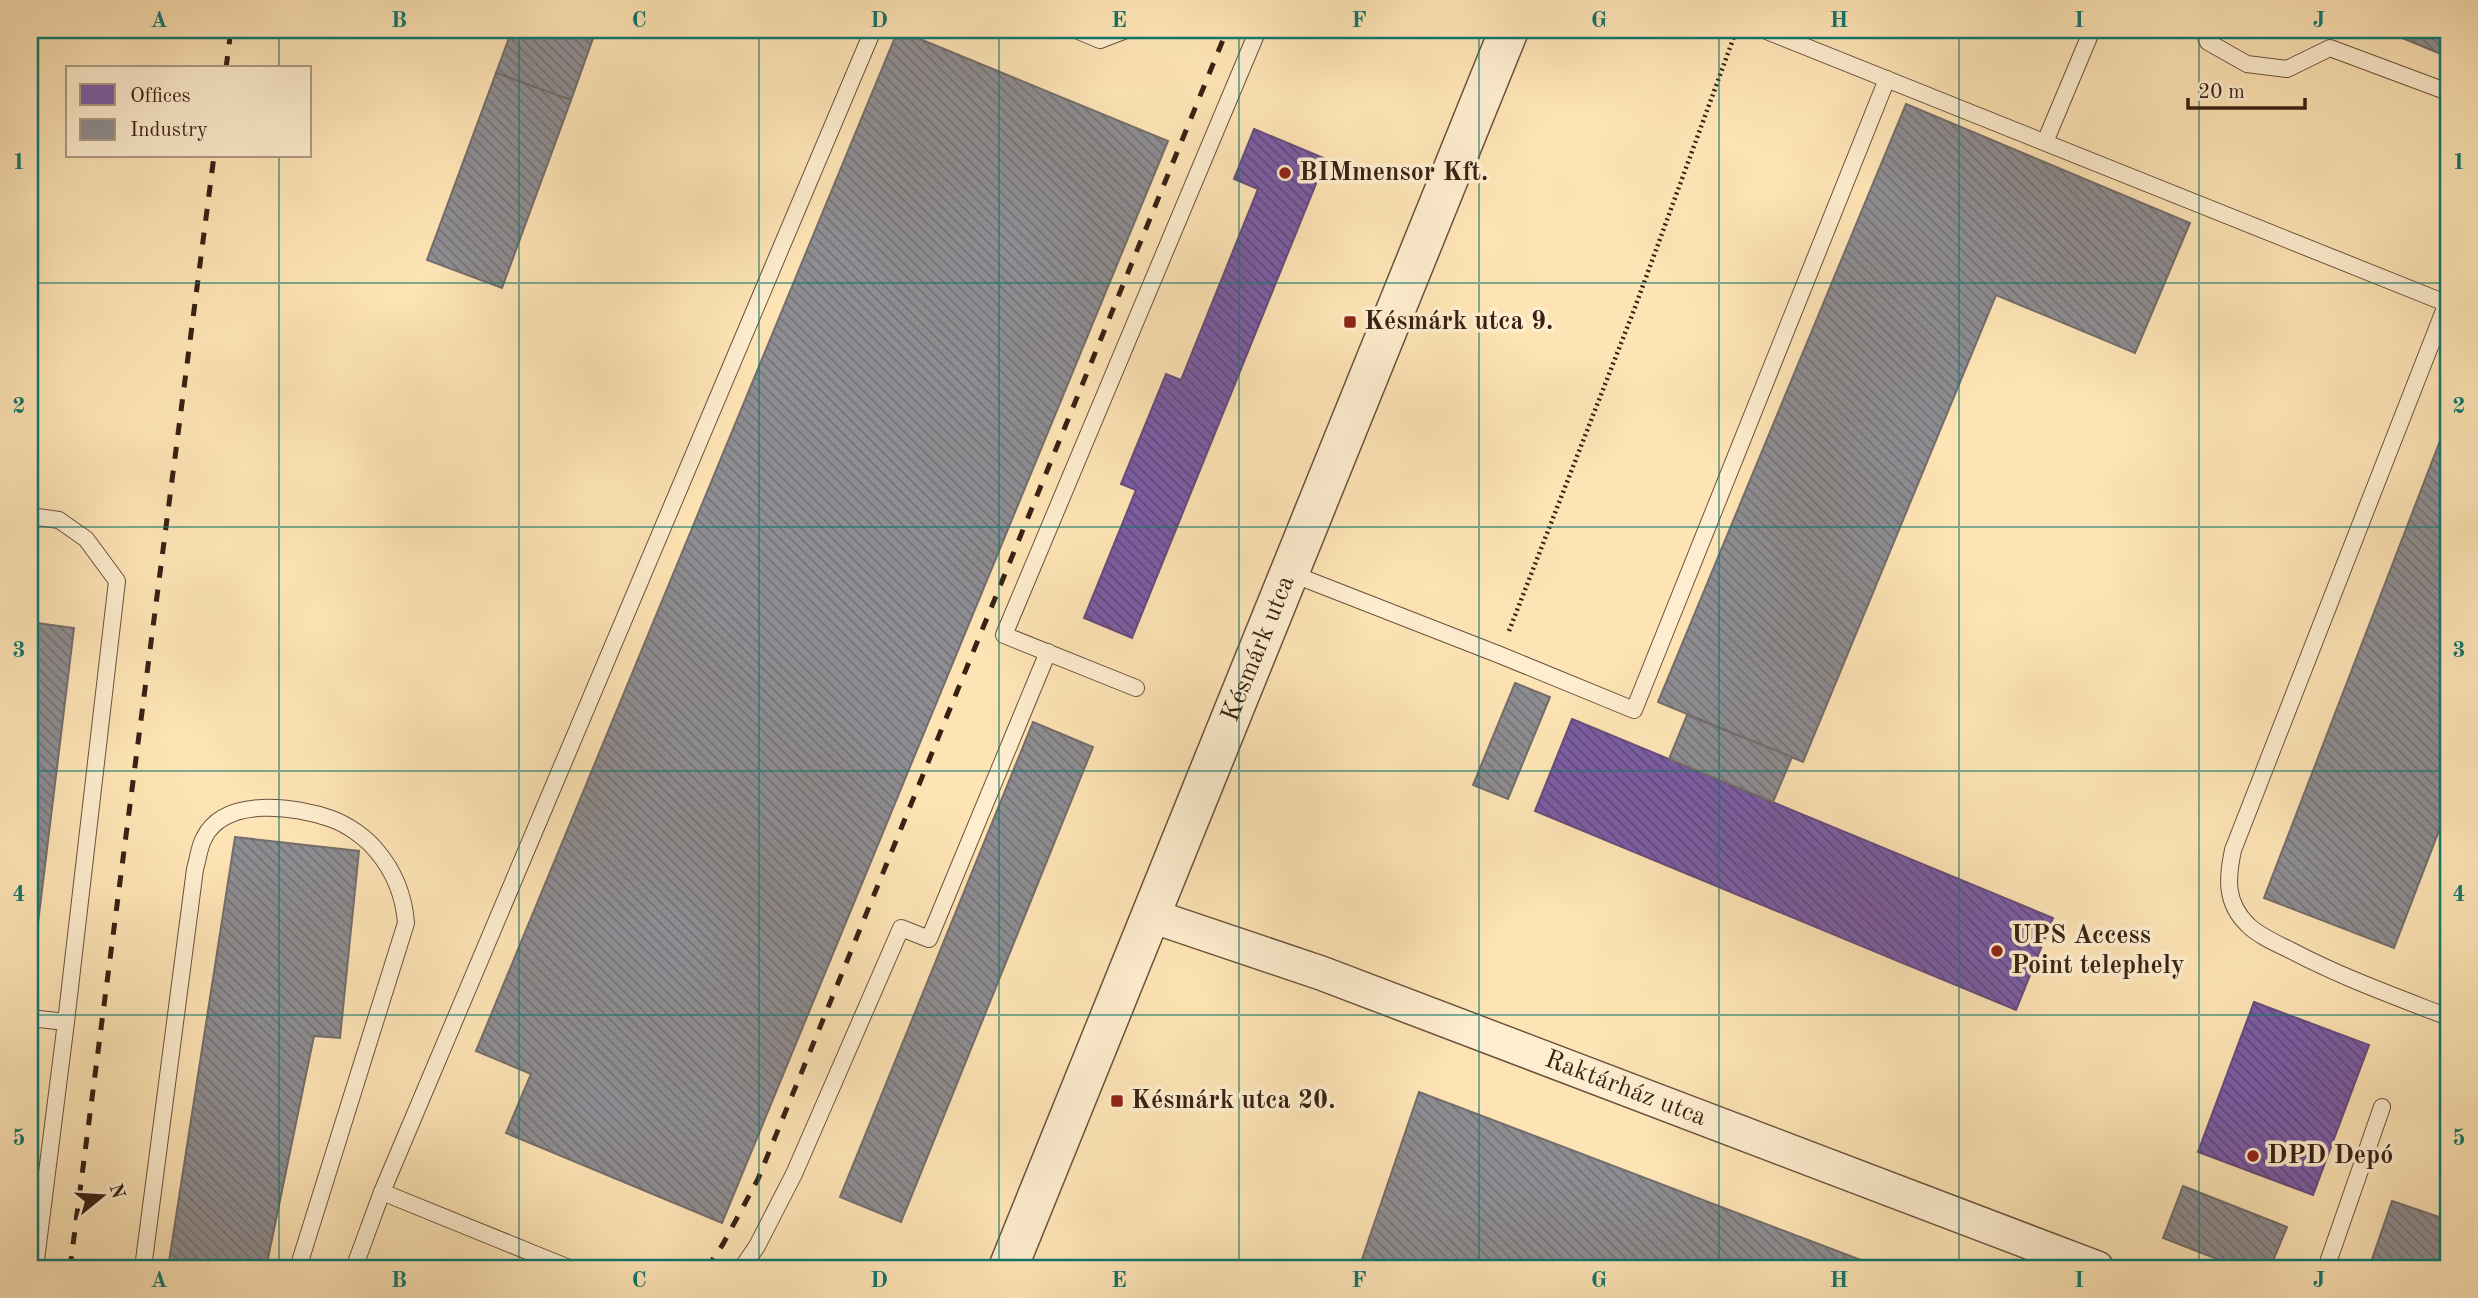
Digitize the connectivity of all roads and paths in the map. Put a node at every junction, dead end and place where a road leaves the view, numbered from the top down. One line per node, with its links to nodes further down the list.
1 (873, 30): 24 (lane)
2 (1076, 30): 3 (lane)
3 (1126, 30)
4 (1258, 30): 16 (lane)
5 (1509, 30): 15 (street, Késmárk utca)
6 (1737, 30): 17 (path)
7 (1764, 30): 10 (lane)
8 (2092, 30): 12 (lane)
9 (2203, 30): 11 (lane)
10 (1887, 79): 12 (lane); 17 (lane)
11 (2448, 92)
12 (2045, 142): 13 (lane)
13 (2448, 303): 20 (lane)
14 (30, 516): 22 (lane)
15 (1289, 572): 17 (lane); 19 (street, Késmárk utca)
16 (1048, 652): 18 (lane); 30 (lane)
17 (1500, 655)
18 (1136, 688)
19 (1152, 916): 31 (street, Késmárk utca); 32 (street, Raktárház utca)
20 (2448, 1017)
21 (30, 1018): 22 (lane)
22 (66, 1023): 25 (lane)
23 (2382, 1107): 33 (lane)
24 (382, 1192): 28 (lane); 29 (lane)
25 (35, 1268)
26 (143, 1268): 27 (lane)
27 (298, 1268)
28 (354, 1268)
29 (569, 1268)
30 (743, 1268)
31 (1008, 1268)
32 (2097, 1268)
33 (2326, 1268)

